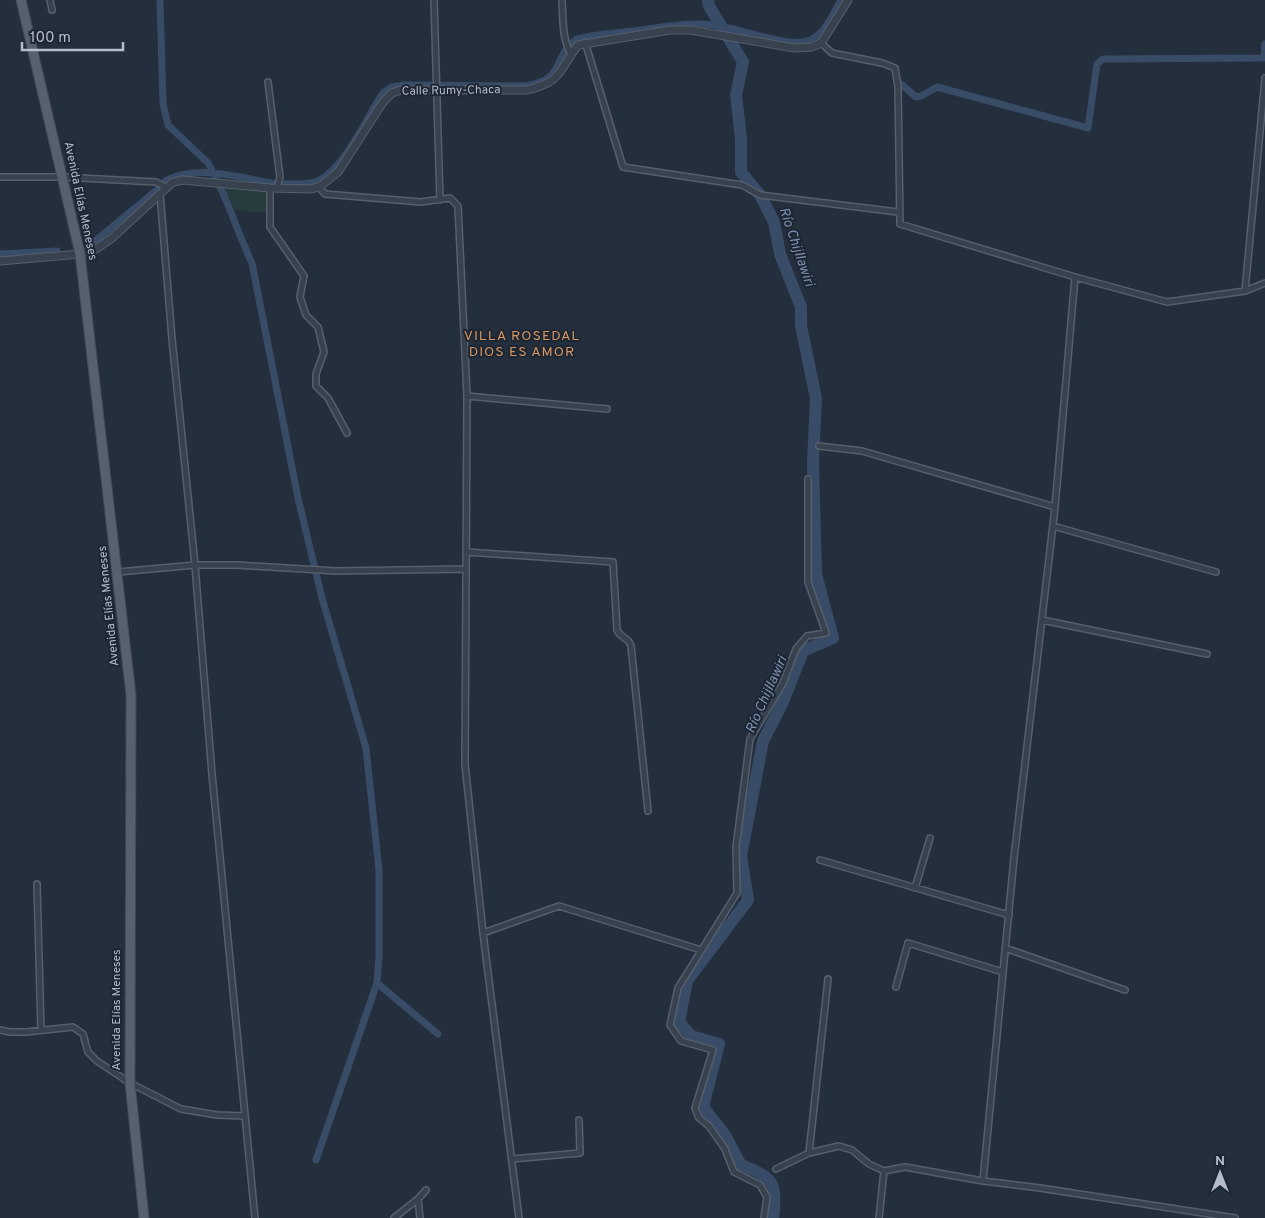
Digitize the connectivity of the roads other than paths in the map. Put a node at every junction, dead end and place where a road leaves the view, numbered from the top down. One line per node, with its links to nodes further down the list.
1 (21, 0): 14 (main road, Avenida Elías Meneses)
2 (50, 0): 6 (street)
3 (434, 0): 12 (street)
4 (562, 0): 9 (street)
5 (848, 0): 8 (street)
6 (52, 10)
7 (585, 42): 8 (street); 9 (street, Calle Rumy-Chaca); 20 (street)
8 (821, 43): 20 (street)
9 (570, 53): 12 (street, Calle Rumy-Chaca)
10 (1265, 78): 25 (street)
11 (268, 82): 17 (street)
12 (435, 88): 15 (street, Calle Rumy-Chaca); 19 (street)
13 (0, 177): 14 (street)
14 (62, 177): 16 (street); 21 (main road, Avenida Elías Meneses)
15 (319, 187): 17 (street); 19 (street)
16 (167, 188): 17 (street); 18 (street)
17 (274, 188): 28 (street)
18 (160, 194): 21 (street); 34 (street)
19 (440, 200): 26 (street)
20 (898, 212): 23 (street)
21 (80, 254): 22 (street); 36 (main road, Avenida Elías Meneses)
22 (0, 261)
23 (1075, 277): 25 (street); 31 (street)
24 (1265, 283): 25 (street)
25 (1245, 291)
26 (467, 396): 27 (street); 33 (street)
27 (607, 409)
28 (347, 433)
29 (819, 446): 31 (street)
30 (808, 479): 48 (street)
31 (1055, 507): 32 (street)
32 (1053, 526): 37 (street); 38 (street)
33 (466, 552): 35 (street); 40 (street)
34 (194, 565): 35 (street); 36 (street); 56 (street)
35 (466, 569): 46 (street)
36 (118, 572): 55 (main road, Avenida Elías Meneses)
37 (1216, 572)
38 (1042, 620): 39 (street); 45 (street)
39 (1207, 654)
40 (648, 811)
41 (930, 838): 44 (street)
42 (820, 860): 44 (street)
43 (38, 884): 54 (street)
44 (915, 888): 45 (street)
45 (1008, 915): 47 (street)
46 (483, 932): 48 (street); 59 (street)
47 (1005, 948): 49 (street); 52 (street)
48 (701, 950): 70 (street)
49 (1003, 972): 51 (street); 62 (street)
50 (828, 979): 58 (street)
51 (896, 987)
52 (1125, 990)
53 (0, 1030): 54 (street)
54 (41, 1030): 55 (street)
55 (130, 1083): 56 (street); 65 (main road, Avenida Elías Meneses)
56 (246, 1116): 66 (street)
57 (578, 1120): 59 (street)
58 (809, 1153): 60 (street); 61 (street)
59 (512, 1159): 69 (street)
60 (776, 1169)
61 (884, 1171): 62 (street); 71 (street)
62 (983, 1181): 72 (street)
63 (426, 1190): 64 (street)
64 (418, 1199): 67 (street); 68 (street)
65 (144, 1218)
66 (255, 1218)
67 (394, 1218)
68 (420, 1218)
69 (519, 1218)
70 (764, 1218)
71 (879, 1218)
72 (1235, 1218)

